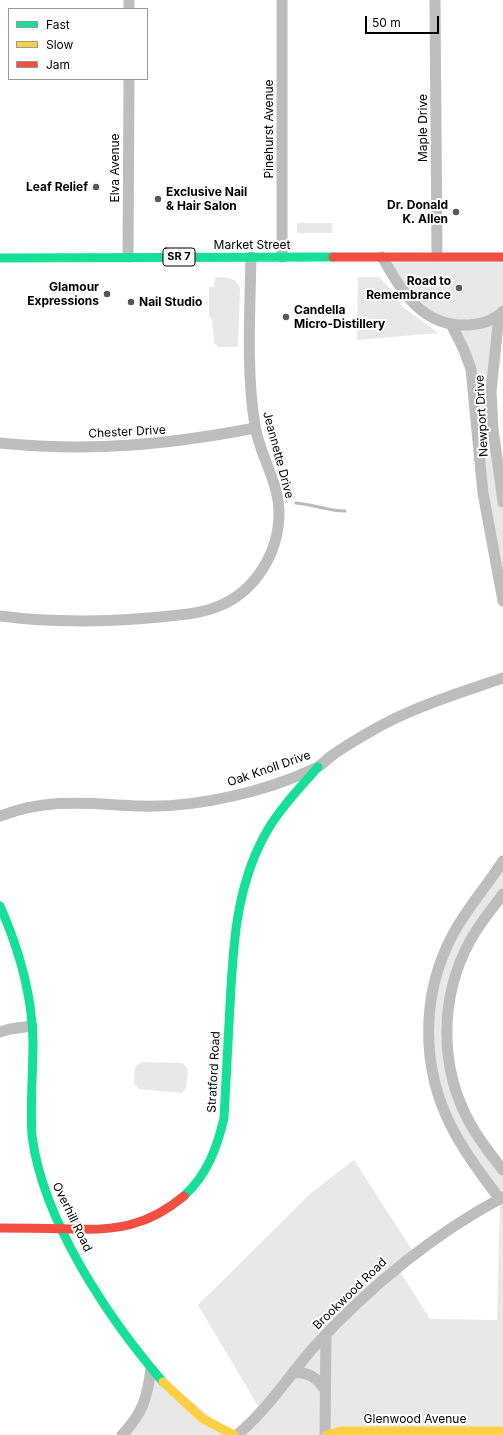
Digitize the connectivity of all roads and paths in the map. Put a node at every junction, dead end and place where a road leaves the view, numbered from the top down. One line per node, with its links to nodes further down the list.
1 (282, 0): 7 (street, Pinehurst Avenue)
2 (435, 0): 4 (street, Maple Drive)
3 (129, 80): 5 (street, Elva Avenue)
4 (436, 256): 8 (street, Market Street / SR 7); 9 (street, Market Street / SR 7)
5 (128, 257): 6 (street, Market Street / SR 7); 10 (street, Market Street / SR 7)
6 (250, 257): 7 (street, Market Street / SR 7); 13 (street, Jeannette Drive)
7 (282, 257): 8 (street, Market Street / SR 7)
8 (382, 257): 12 (street, Newport Drive)
9 (503, 257)
10 (0, 258)
11 (501, 313): 12 (street, Newport Drive); 16 (street, Newport Drive)
12 (451, 324): 15 (street, Newport Drive)
13 (255, 428): 14 (street, Chester Drive); 18 (street, Jeannette Drive)
14 (0, 443)
15 (483, 493): 16 (street, Newport Drive); 17 (street, Newport Drive)
16 (502, 497)
17 (503, 601)
18 (0, 616)
19 (503, 678): 20 (street, Oak Knoll Drive)
20 (318, 767): 21 (street, Oak Knoll Drive); 32 (street, Stratford Road)
21 (0, 816)
22 (503, 861): 25 (street)
23 (503, 894): 26 (street)
24 (0, 906): 27 (street, Overhill Road)
25 (465, 915): 26 (street); 30 (street)
26 (479, 925): 29 (street)
27 (32, 1026): 28 (street); 32 (street, Overhill Road)
28 (0, 1032)
29 (503, 1170)
30 (502, 1198): 33 (street, Brookwood Road)
31 (0, 1228): 32 (street, Stratford Road)
32 (63, 1229): 34 (street, Overhill Road)
33 (326, 1334): 35 (street, Brookwood Road); 36 (street)
34 (151, 1369): 38 (street); 39 (street, Overhill Road)
35 (293, 1373): 36 (street); 40 (street, Brookwood Road)
36 (326, 1390): 41 (street)
37 (503, 1431): 41 (street, Glenwood Avenue)
38 (122, 1435)
39 (234, 1435)
40 (237, 1435)
41 (326, 1435)

